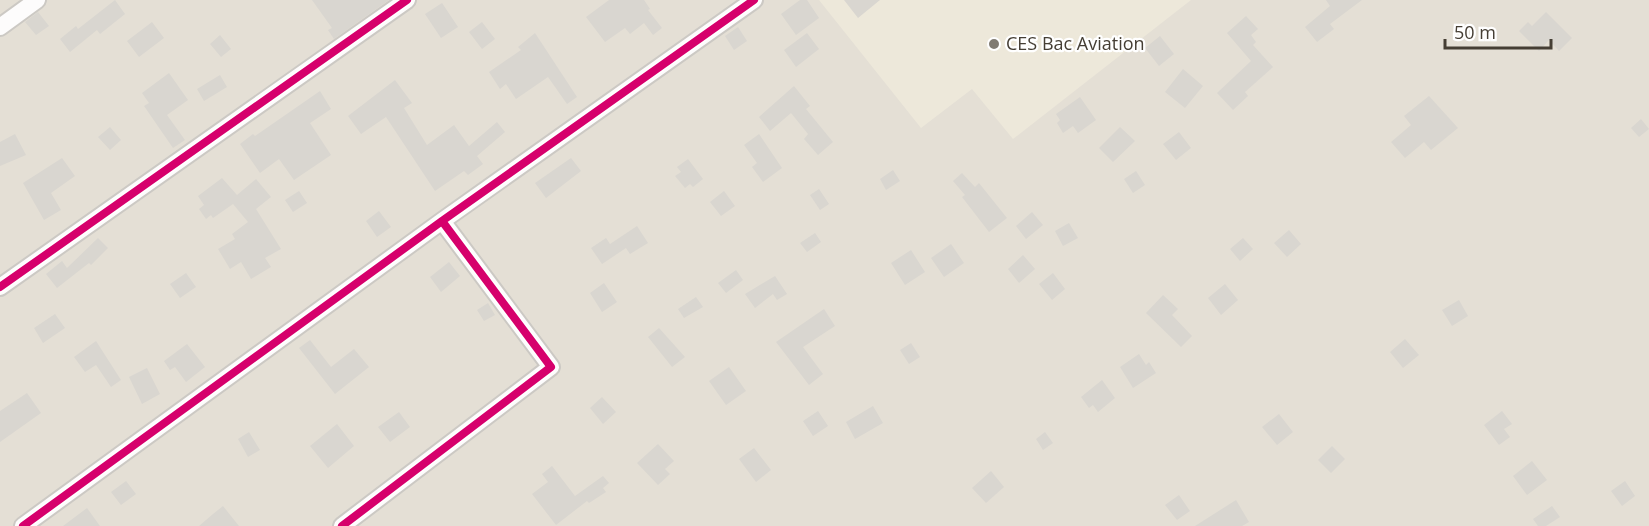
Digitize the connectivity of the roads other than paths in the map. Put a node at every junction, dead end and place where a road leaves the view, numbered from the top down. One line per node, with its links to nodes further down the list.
1 (37, 0): 4 (street)
2 (407, 0): 6 (street)
3 (754, 0): 5 (street)
4 (0, 27)
5 (442, 221): 7 (street); 8 (street)
6 (0, 287)
7 (23, 526)
8 (342, 526)

